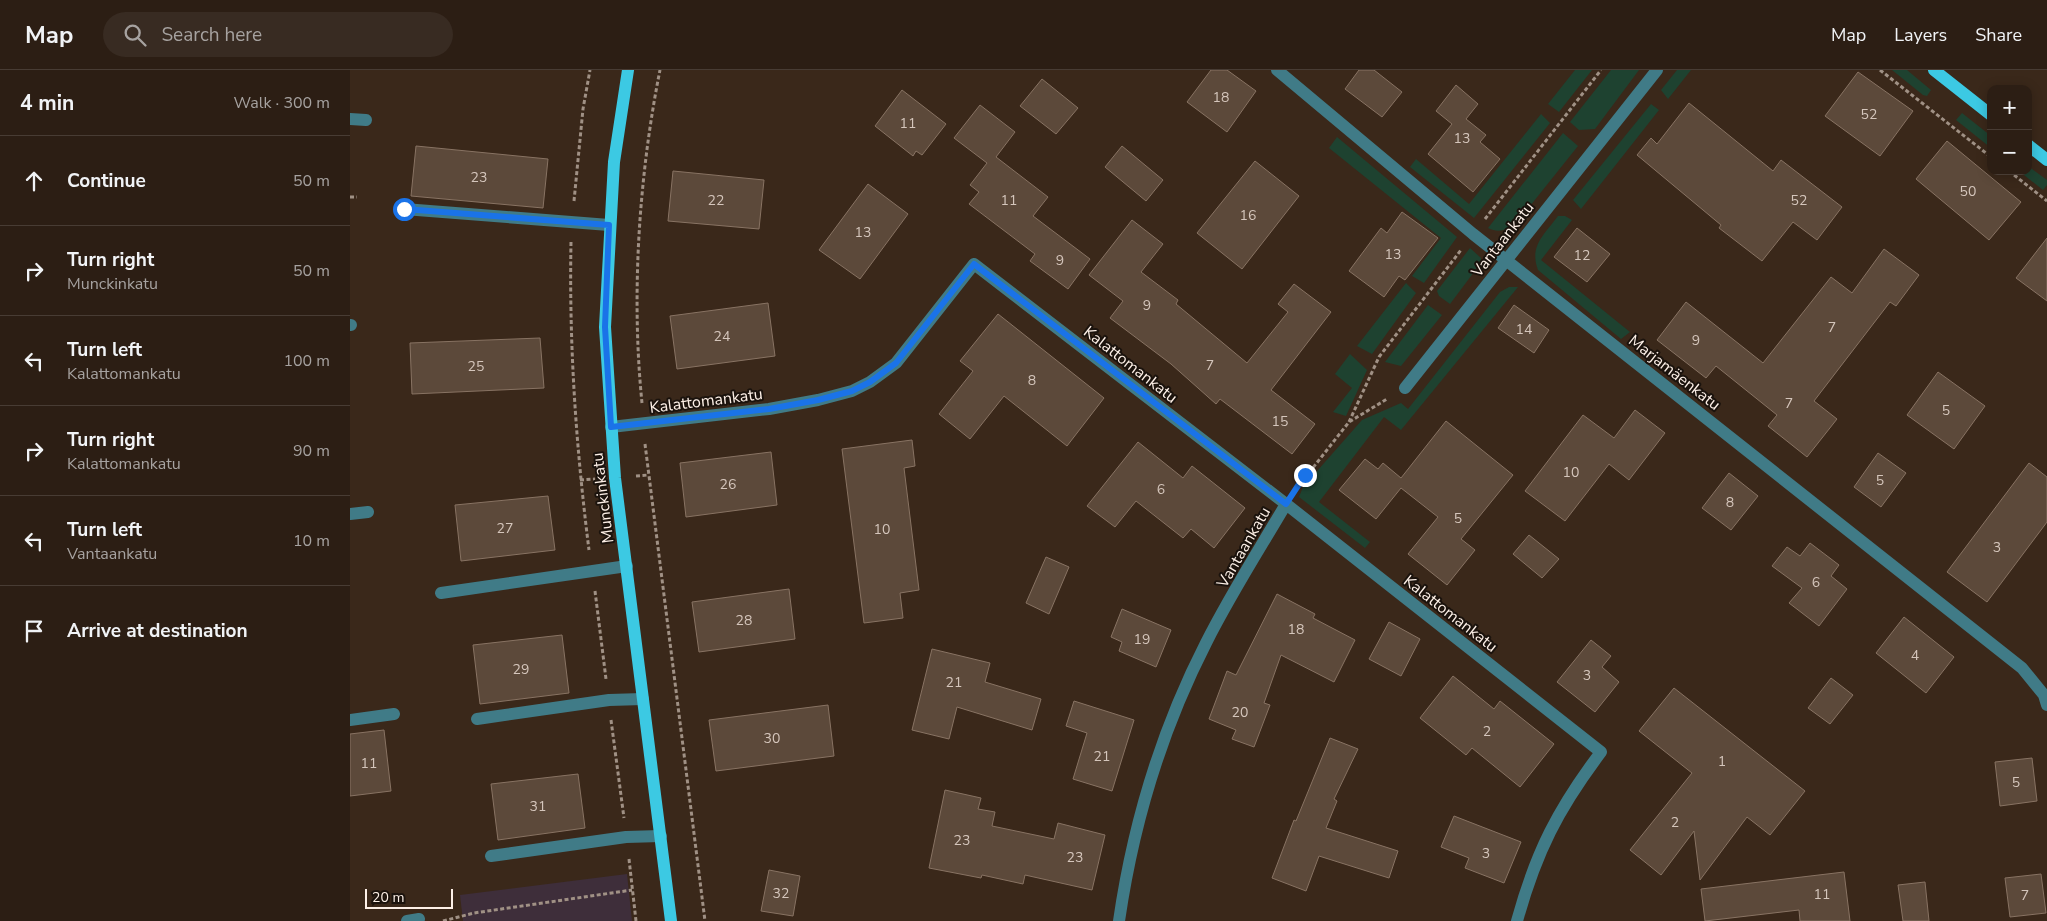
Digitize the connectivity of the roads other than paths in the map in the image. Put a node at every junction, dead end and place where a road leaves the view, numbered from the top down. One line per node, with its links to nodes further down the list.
1 (628, 70): 11 (main road, Munckinkatu)
2 (1277, 70): 12 (street, Marjamäenkatu)
3 (1658, 70): 12 (street, Vantaankatu)
4 (1934, 70): 5 (main road)
5 (1987, 112)
6 (350, 119): 7 (street)
7 (366, 120)
8 (2032, 148): 9 (main road)
9 (2047, 160)
10 (404, 209): 11 (street)
11 (609, 225): 14 (main road, Munckinkatu)
12 (1507, 260): 13 (street, Vantaankatu); 21 (street, Marjamäenkatu)
13 (1405, 388)
14 (611, 427): 15 (street, Kalattomankatu); 18 (main road, Munckinkatu)
15 (1286, 504): 28 (street, Vantaankatu); 29 (street, Kalattomankatu)
16 (368, 512): 17 (street)
17 (350, 514)
18 (627, 566): 19 (street); 20 (main road, Munckinkatu)
19 (441, 593)
20 (643, 699): 23 (street); 25 (main road, Munckinkatu)
21 (2047, 705)
22 (394, 714): 24 (street)
23 (477, 719)
24 (350, 720)
25 (661, 836): 26 (street); 27 (main road, Munckinkatu)
26 (491, 856)
27 (671, 921)
28 (1119, 921)
29 (1516, 921)

